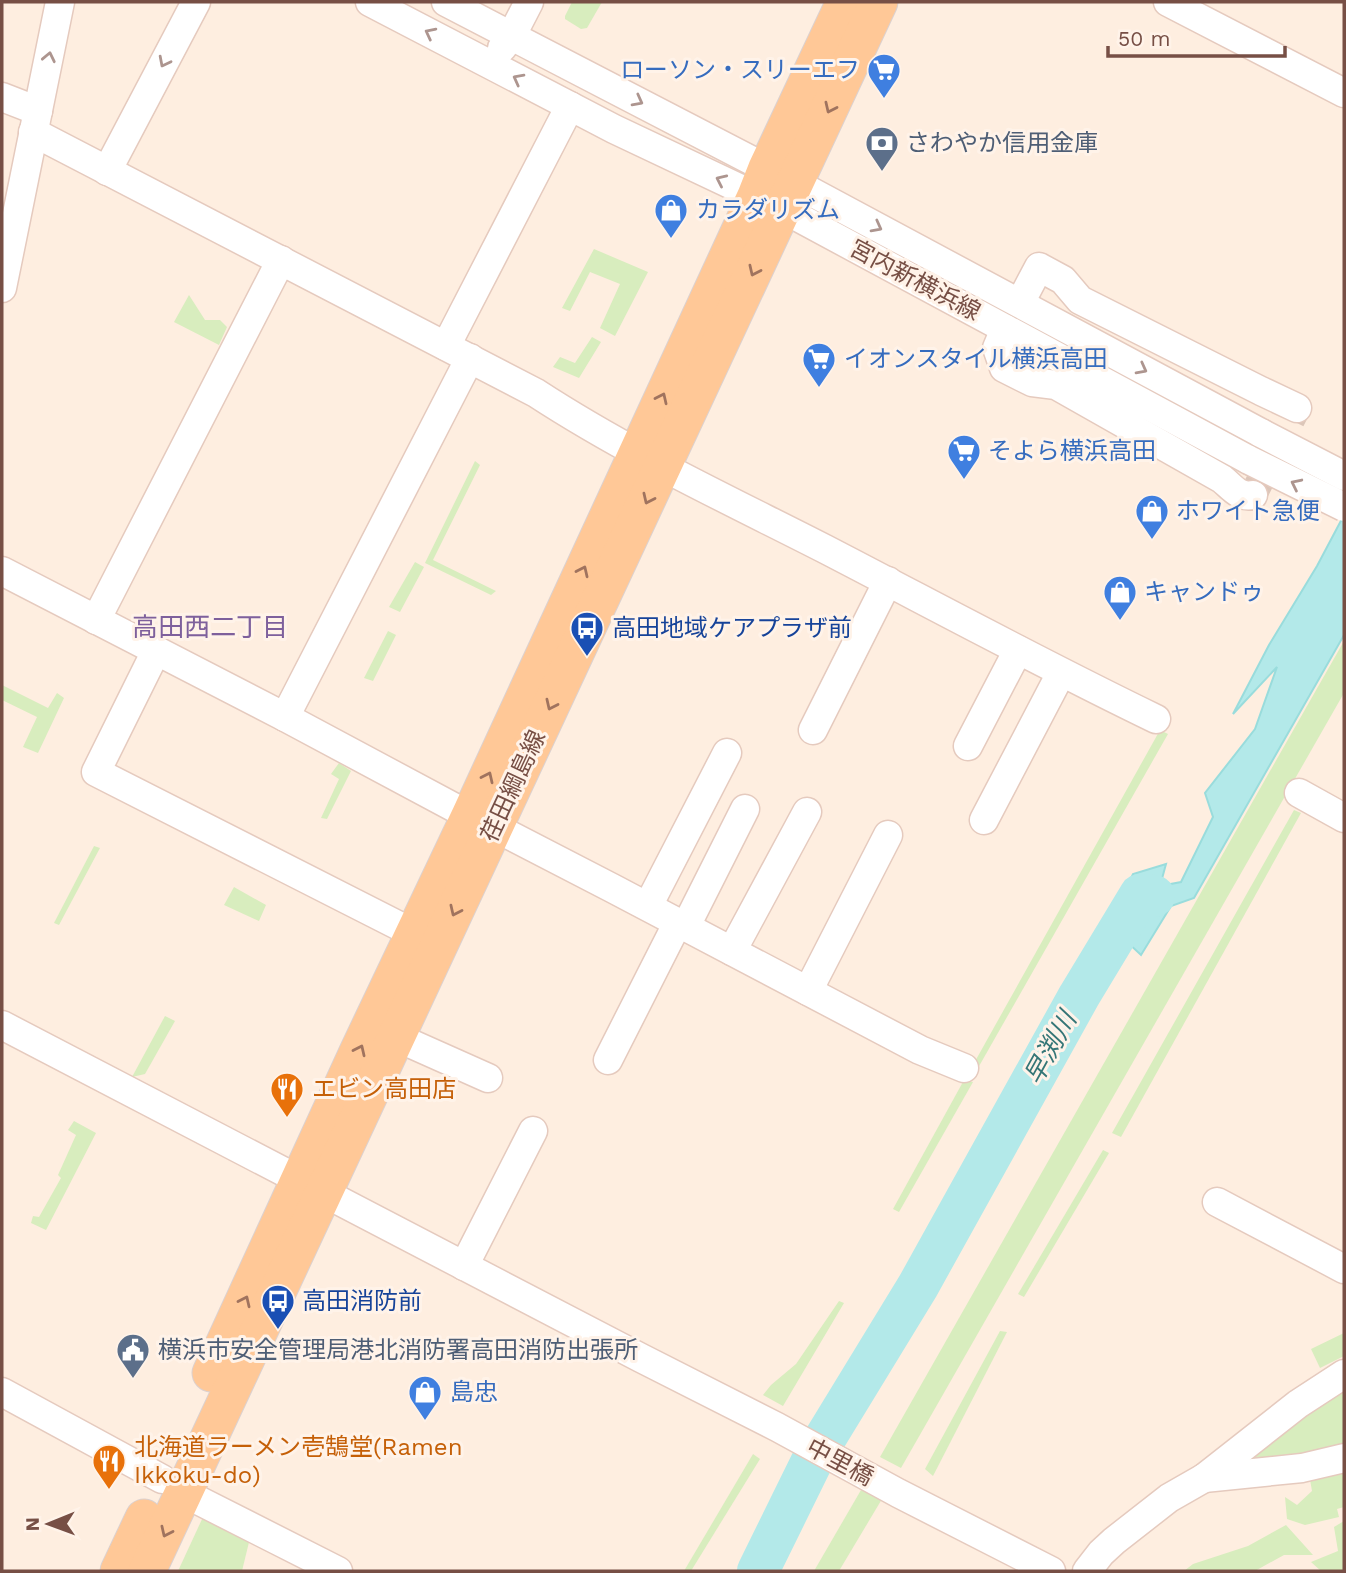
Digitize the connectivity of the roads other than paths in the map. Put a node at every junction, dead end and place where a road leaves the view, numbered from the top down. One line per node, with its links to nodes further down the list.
1 (60, 2): 15 (street, one-way to 1)
2 (196, 2): 16 (street, one-way to 16)
3 (370, 2): 11 (street, 宮内新横浜線, one-way to 3)
4 (446, 2): 10 (street, 宮内新横浜線)
5 (509, 2): 10 (street)
6 (529, 2): 10 (street)
7 (845, 2): 17 (main road, 荏田綱島線)
8 (879, 2): 17 (main road, 荏田綱島線, one-way to 17)
9 (1168, 2): 12 (street)
10 (504, 31): 11 (street); 17 (street, 宮内新横浜線, one-way to 17)
11 (489, 64): 14 (street, 宮内新横浜線, one-way to 11)
12 (1344, 93)
13 (2, 97): 15 (street)
14 (570, 106): 17 (street, 宮内新横浜線, one-way to 14); 23 (street)
15 (36, 122): 16 (street); 18 (street)
16 (107, 171): 19 (street)
17 (775, 189): 21 (street, 宮内新横浜線, one-way to 21); 22 (street, 宮内新横浜線); 25 (main road, 荏田綱島線)
18 (5, 253): 20 (street)
19 (281, 260): 23 (street); 31 (street)
20 (2, 288)
21 (1020, 303): 24 (street); 26 (street, 宮内新横浜線, one-way to 26, bridge)
22 (1005, 329): 27 (street); 28 (street, 宮内新横浜線, one-way to 22, bridge)
23 (458, 352): 25 (street); 35 (street)
24 (1297, 408)
25 (650, 460): 30 (street); 45 (main road, 荏田綱島線)
26 (1344, 477)
27 (1253, 495)
28 (1344, 507)
29 (2, 571): 31 (street)
30 (888, 582): 32 (street); 37 (street)
31 (96, 620): 33 (street)
32 (1018, 650): 34 (street); 38 (street)
33 (156, 651): 35 (street); 49 (street)
34 (1061, 673): 36 (street); 44 (street)
35 (285, 717): 45 (street)
36 (1156, 719)
37 (813, 730)
38 (968, 746)
39 (727, 753): 47 (street)
40 (1298, 793): 43 (street)
41 (745, 809): 48 (street)
42 (807, 812): 50 (street)
43 (1344, 818)
44 (984, 820)
45 (482, 821): 47 (street); 49 (main road, 荏田綱島線); 53 (main road, 荏田綱島線, one-way to 53)
46 (888, 835): 51 (street)
47 (648, 906): 48 (street)
48 (682, 924): 50 (street); 54 (street)
49 (415, 934): 58 (main road, 荏田綱島線, one-way to 49)
50 (732, 951): 51 (street)
51 (808, 990): 55 (street)
52 (2, 1025): 58 (street, 中里橋)
53 (396, 1037): 56 (street); 58 (main road, 荏田綱島線)
54 (608, 1060)
55 (964, 1068)
56 (488, 1078)
57 (533, 1131): 60 (street)
58 (312, 1187): 60 (street, 中里橋); 66 (main road, 荏田綱島線)
59 (1217, 1202): 61 (street)
60 (464, 1266): 70 (street, 中里橋)
61 (1344, 1269)
62 (1344, 1374): 65 (street)
63 (2, 1392): 66 (street)
64 (1344, 1458): 65 (street)
65 (1204, 1478): 71 (street)
66 (173, 1486): 67 (main road, 荏田綱島線); 68 (main road, 荏田綱島線, one-way to 68); 69 (street)
67 (119, 1571)
68 (147, 1571)
69 (338, 1571)
70 (1051, 1571)
71 (1087, 1571)

